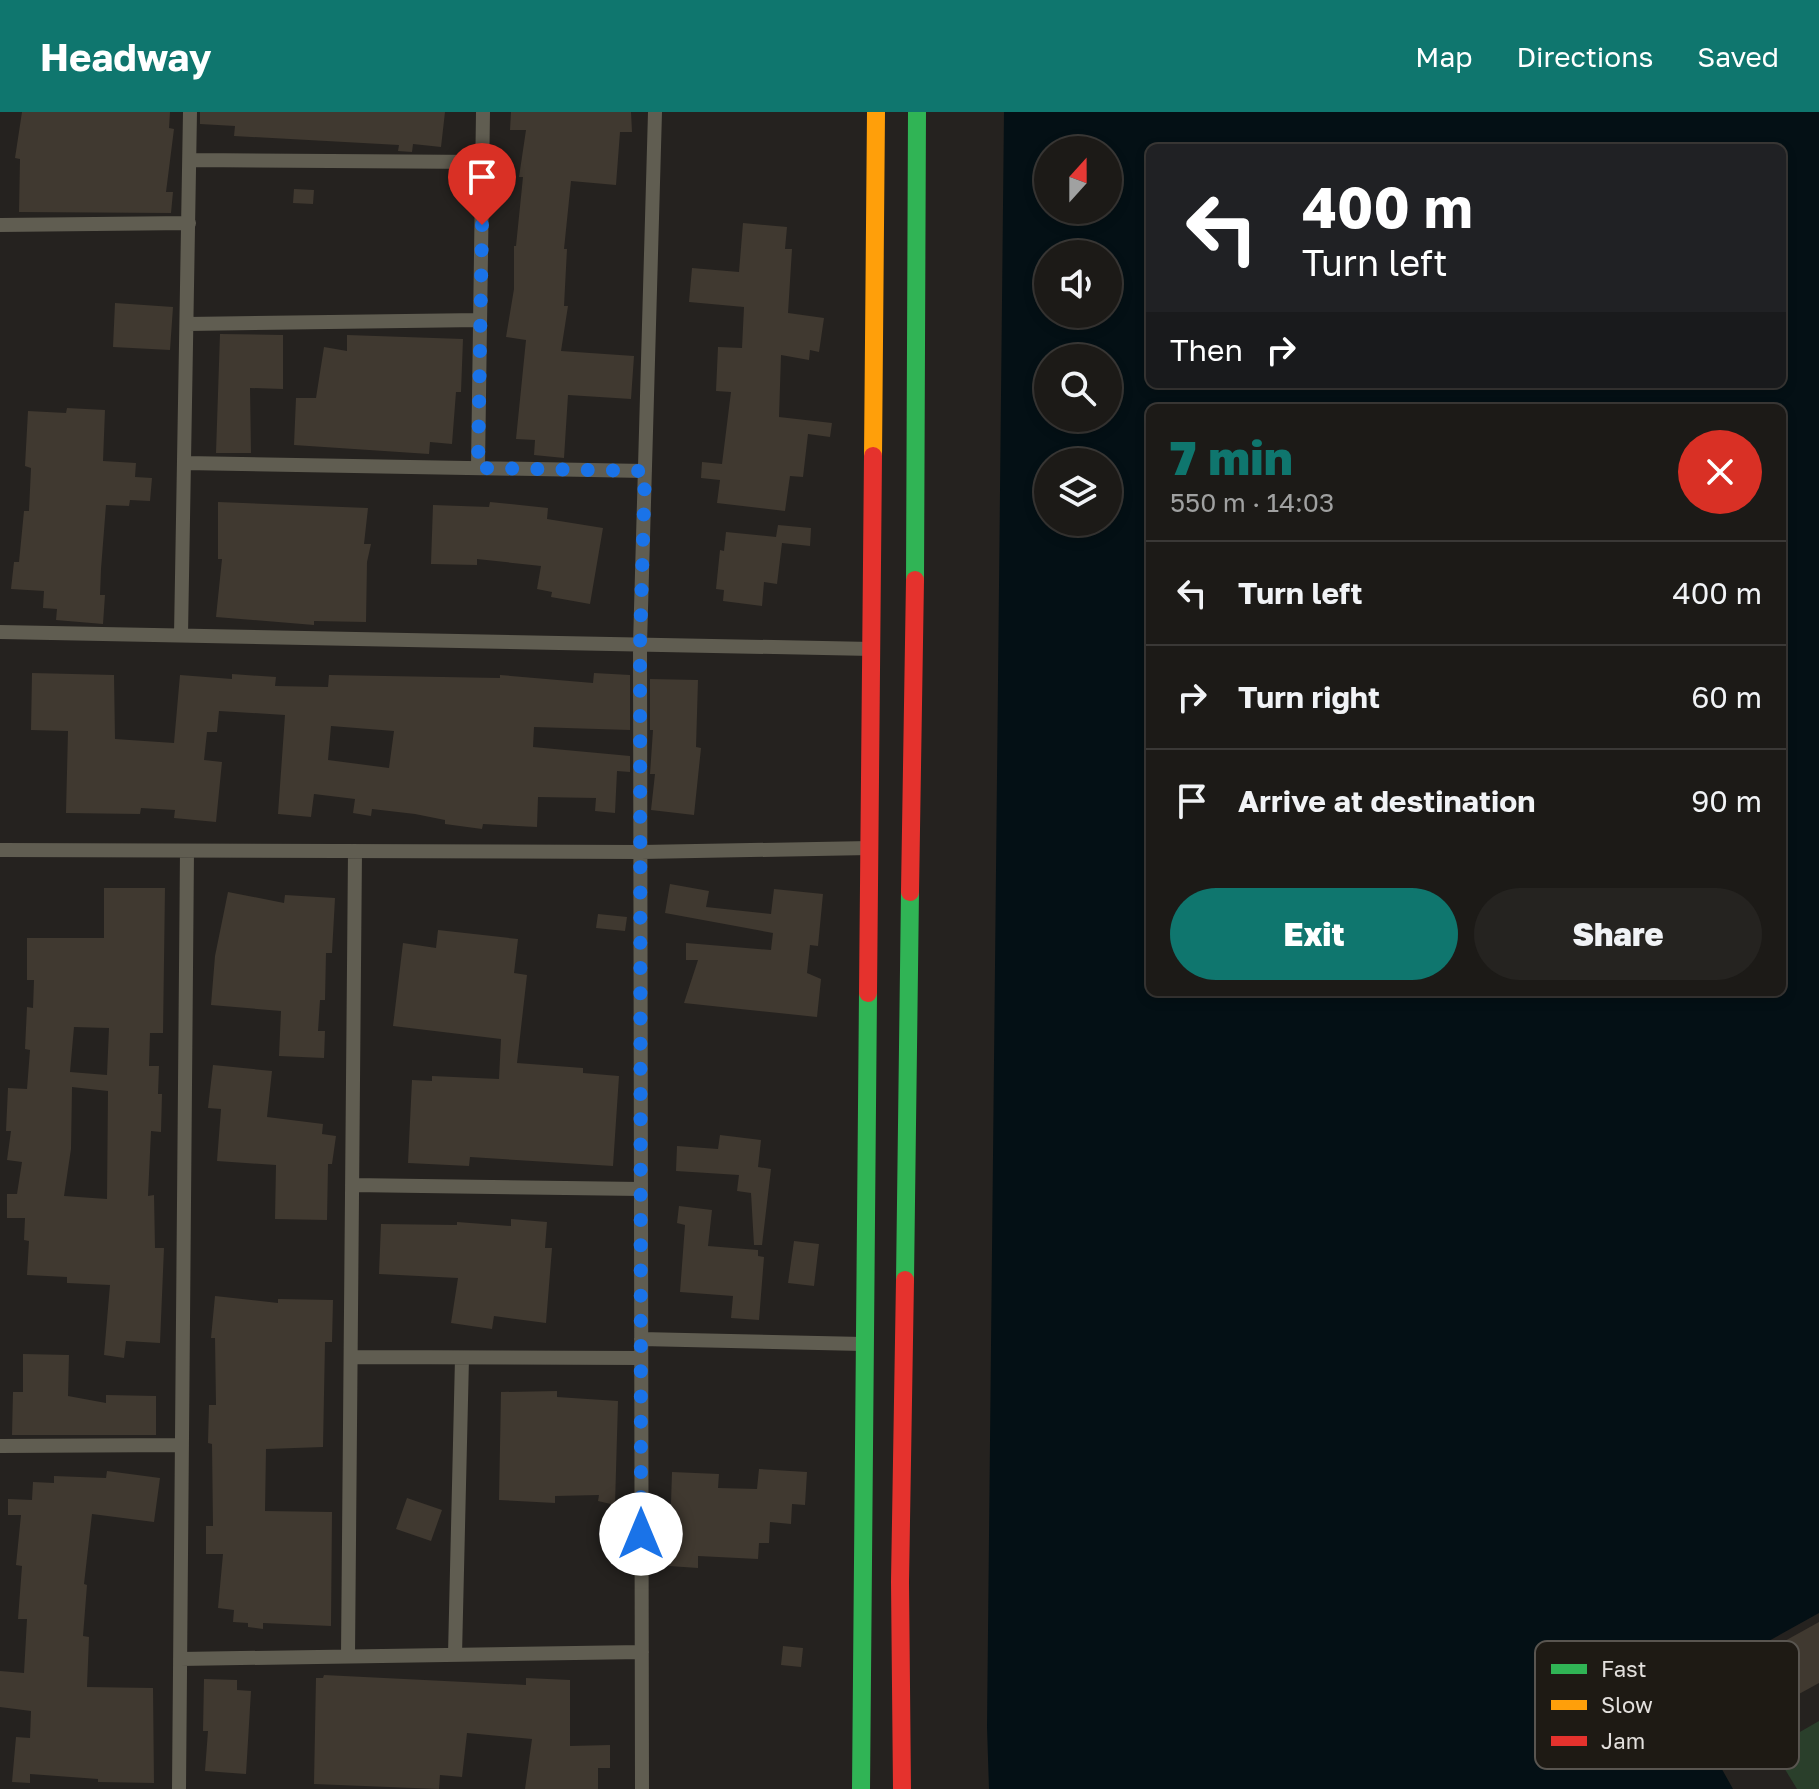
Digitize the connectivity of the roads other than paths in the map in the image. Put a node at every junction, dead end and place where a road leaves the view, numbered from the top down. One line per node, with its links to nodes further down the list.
1 (190, 112): 6 (street)
2 (483, 112): 7 (street)
3 (655, 112): 14 (street)
4 (876, 112): 18 (street)
5 (917, 112): 40 (street)
6 (191, 160): 7 (street); 8 (street)
7 (483, 162): 10 (street)
8 (189, 223): 9 (street); 11 (street)
9 (0, 225)
10 (480, 320): 11 (street); 13 (street)
11 (187, 324): 12 (street)
12 (185, 463): 13 (street); 16 (street)
13 (478, 468): 14 (street)
14 (645, 471): 17 (street)
15 (0, 632): 16 (street)
16 (181, 635): 17 (street)
17 (640, 644): 18 (street); 23 (street)
18 (872, 649): 19 (street)
19 (870, 848): 23 (street); 27 (street)
20 (0, 850): 21 (street)
21 (187, 851): 22 (street); 31 (street)
22 (355, 851): 23 (street); 24 (street)
23 (641, 852): 25 (street)
24 (352, 1185): 25 (street); 28 (street)
25 (641, 1189): 26 (street)
26 (641, 1339): 27 (street); 30 (street)
27 (863, 1344): 39 (street)
28 (351, 1357): 29 (street); 35 (street)
29 (462, 1358): 30 (street); 34 (street)
30 (641, 1358): 33 (street)
31 (182, 1445): 32 (street); 36 (street)
32 (0, 1446)
33 (642, 1652): 34 (street); 38 (street)
34 (455, 1655): 35 (street)
35 (348, 1656): 36 (street)
36 (180, 1659): 37 (street)
37 (179, 1789)
38 (642, 1789)
39 (861, 1789)
40 (902, 1789)

